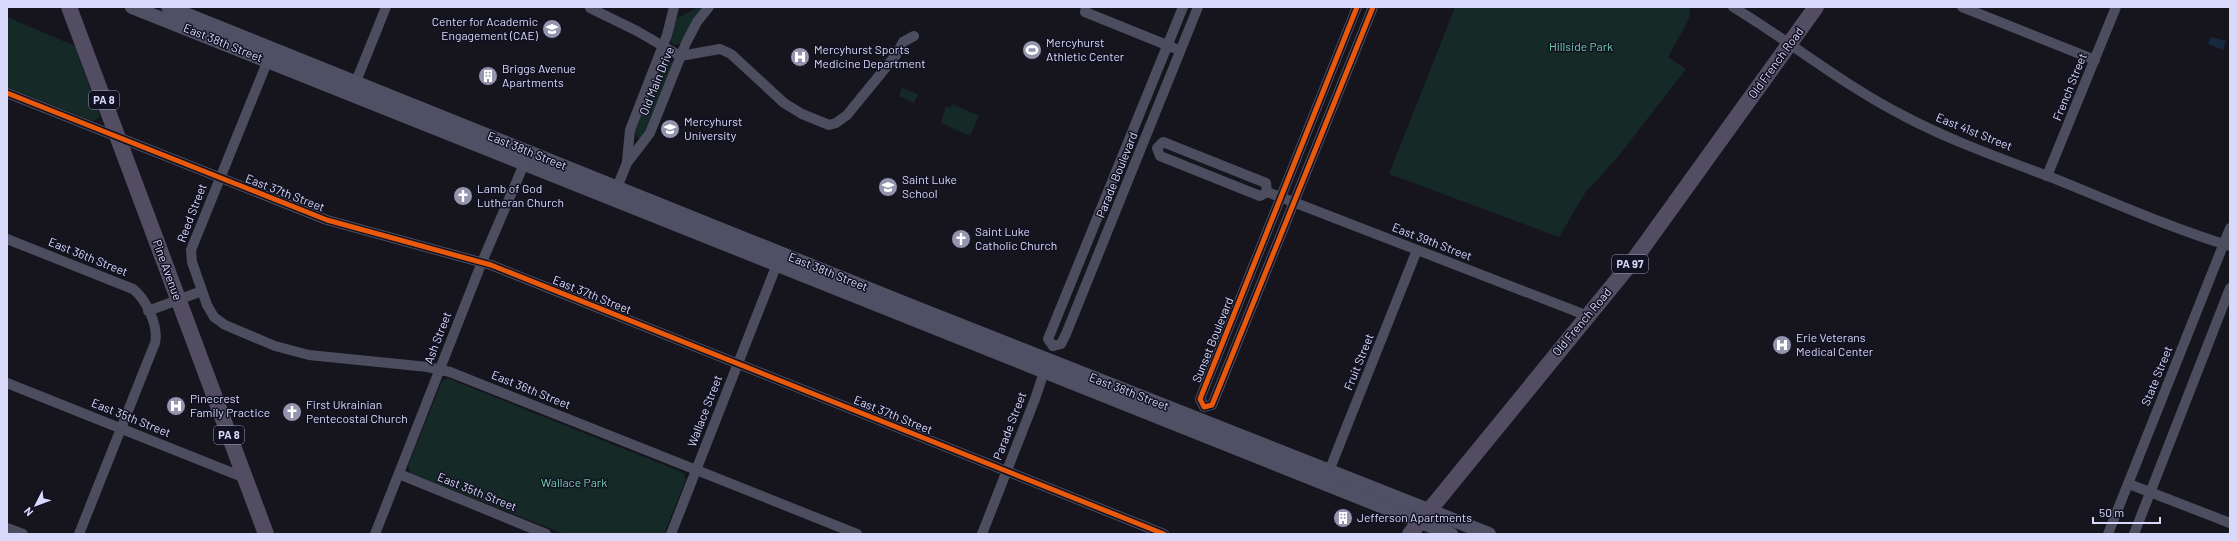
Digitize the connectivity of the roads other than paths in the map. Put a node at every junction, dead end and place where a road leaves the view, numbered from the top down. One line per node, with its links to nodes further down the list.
1 (69, 7): 29 (main road, Pine Avenue / PA 8)
2 (132, 7): 17 (main road, East 38th Street)
3 (168, 7): 17 (main road, East 38th Street)
4 (386, 7): 26 (street)
5 (674, 7): 21 (street, Old Main Drive)
6 (710, 7): 24 (street, Old Main Drive)
7 (1183, 7): 20 (street, Parade Boulevard)
8 (1198, 7): 22 (street, Parade Boulevard)
9 (1357, 7): 36 (street, Sunset Boulevard)
10 (1373, 7): 37 (street, Sunset Boulevard)
11 (1733, 7): 19 (street, East 41st Street)
12 (1816, 7): 19 (main road, Old French Road / PA 97)
13 (1962, 7): 25 (street)
14 (2116, 7): 25 (street, French Street)
15 (590, 8): 21 (street)
16 (1085, 10): 20 (street)
17 (184, 15): 23 (main road, East 38th Street)
18 (914, 36): 24 (street)
19 (1790, 44): 33 (street, East 41st Street); 48 (main road, Old French Road / PA 97)
20 (1168, 45): 22 (street); 28 (street, Parade Boulevard)
21 (662, 47): 24 (street); 32 (street, Old Main Drive)
22 (1181, 50): 30 (street, Parade Boulevard)
23 (270, 55): 26 (main road, East 38th Street); 34 (street, Reed Street)
24 (680, 56): 32 (street, Old Main Drive)
25 (2094, 60): 33 (street, French Street)
26 (353, 88): 31 (main road, East 38th Street)
27 (7, 93): 29 (street, East 37th Street)
28 (1130, 137): 30 (street, East 39th Street); 49 (street, Parade Boulevard)
29 (118, 138): 34 (street, East 37th Street); 46 (main road, Pine Avenue / PA 8)
30 (1144, 143): 36 (street, East 39th Street); 49 (street, Parade Boulevard)
31 (526, 158): 35 (main road, East 38th Street); 43 (street, Ash Street)
32 (627, 164): 35 (street, Old Main Drive)
33 (2047, 176): 40 (street, East 41st Street)
34 (220, 178): 43 (street, East 37th Street); 45 (street, Reed Street)
35 (614, 193): 42 (main road, East 38th Street)
36 (1281, 198): 37 (street, East 39th Street); 54 (street, Sunset Boulevard)
37 (1294, 202): 41 (street, East 39th Street); 54 (street, Sunset Boulevard)
38 (2230, 228): 40 (street, State Street)
39 (7, 239): 47 (street, East 36th Street)
40 (2227, 245): 61 (street, State Street)
41 (1417, 250): 48 (street, East 39th Street); 59 (street, Fruit Street)
42 (779, 259): 50 (street, Wallace Street); 51 (main road, East 38th Street)
43 (482, 262): 50 (street, East 37th Street); 52 (street, Ash Street)
44 (2230, 288): 62 (street)
45 (202, 292): 46 (street); 52 (street, East 36th Street)
46 (178, 300): 47 (street); 60 (main road, Pine Avenue / PA 8)
47 (148, 311): 55 (street)
48 (1588, 316): 63 (main road, Old French Road / PA 97)
49 (1053, 346): 51 (street, Parade Boulevard)
50 (738, 364): 56 (street, Wallace Street); 57 (street, East 37th Street)
51 (1046, 366): 54 (main road, East 38th Street); 57 (street, Parade Street)
52 (440, 369): 56 (street, East 36th Street); 58 (street, Ash Street)
53 (7, 383): 55 (street, East 35th Street)
54 (1199, 419): 59 (main road, East 38th Street)
55 (121, 428): 60 (street, East 35th Street); 67 (street)
56 (696, 470): 71 (street, Wallace Street); 72 (street, East 36th Street)
57 (1007, 471): 73 (street, Parade Street); 74 (street, East 37th Street)
58 (399, 474): 69 (street, Ash Street); 70 (street, East 35th Street)
59 (1327, 477): 63 (main road, East 38th Street)
60 (245, 478): 68 (main road, Pine Avenue / PA 8)
61 (2129, 484): 62 (street); 77 (street, State Street)
62 (2150, 492): 64 (street); 78 (street)
63 (1419, 522): 75 (main road, East 38th Street); 76 (main road, East 38th Street)
64 (2230, 523)
65 (7, 528): 66 (street)
66 (23, 534)
67 (79, 534)
68 (266, 534)
69 (376, 534)
70 (546, 534)
71 (671, 534)
72 (857, 534)
73 (982, 534)
74 (1164, 534)
75 (1451, 534)
76 (1490, 534)
77 (2108, 534)
78 (2134, 534)

